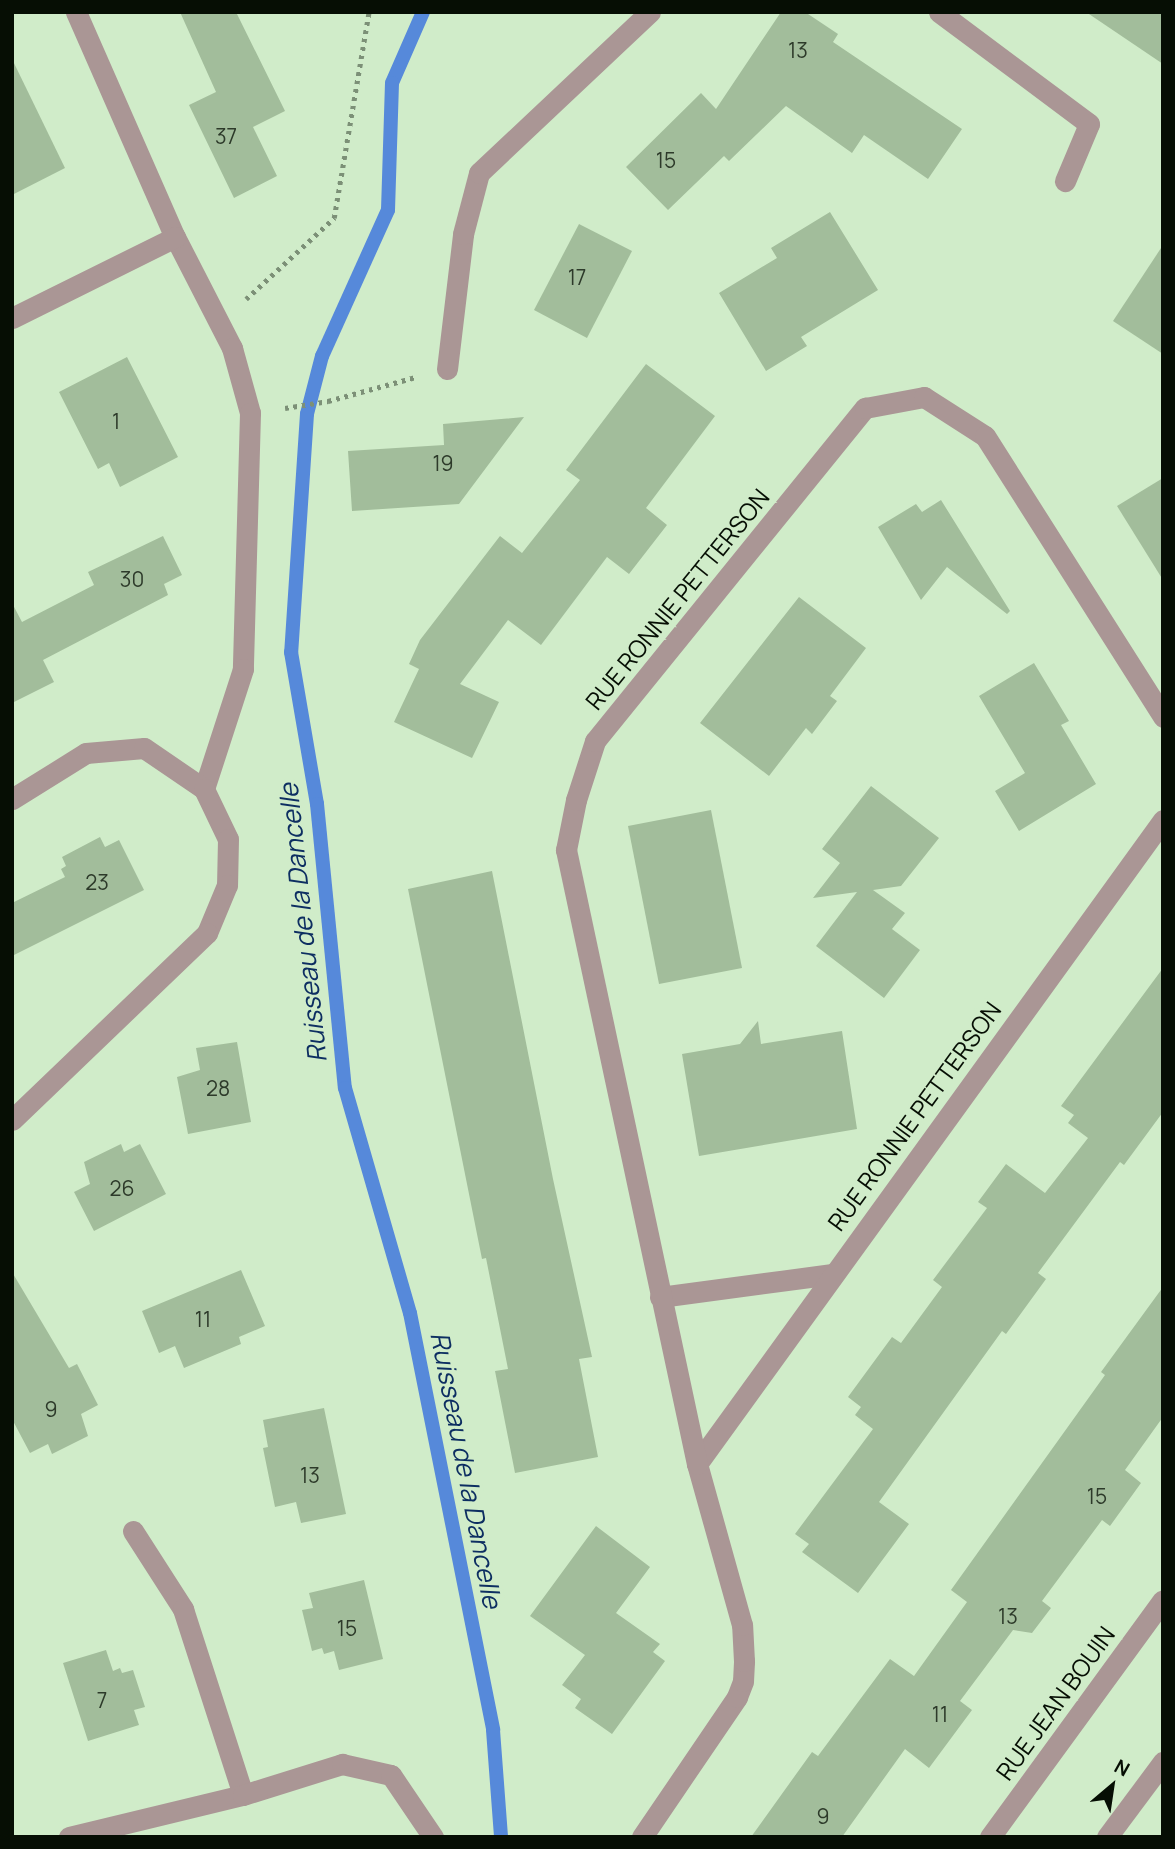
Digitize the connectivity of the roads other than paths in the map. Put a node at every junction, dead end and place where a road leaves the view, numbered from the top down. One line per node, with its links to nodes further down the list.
1 (76, 12): 5 (street)
2 (650, 12): 7 (street)
3 (939, 12): 4 (street)
4 (1065, 181)
5 (175, 237): 6 (street); 9 (street)
6 (12, 318)
7 (447, 369)
8 (1163, 717): 14 (street, RUE RONNIE PETTERSON)
9 (204, 789): 10 (street); 12 (street)
10 (12, 799)
11 (1163, 820): 13 (street, RUE RONNIE PETTERSON)
12 (12, 1120)
13 (832, 1274): 14 (street); 15 (street, RUE RONNIE PETTERSON)
14 (660, 1297): 15 (street, RUE RONNIE PETTERSON)
15 (697, 1464): 22 (street, RUE RONNIE PETTERSON)
16 (133, 1531): 19 (street)
17 (1163, 1600): 23 (street, RUE JEAN BOUIN)
18 (1163, 1762): 24 (street)
19 (243, 1796): 20 (street); 21 (street)
20 (69, 1837)
21 (433, 1837)
22 (642, 1837)
23 (990, 1837)
24 (1107, 1837)

